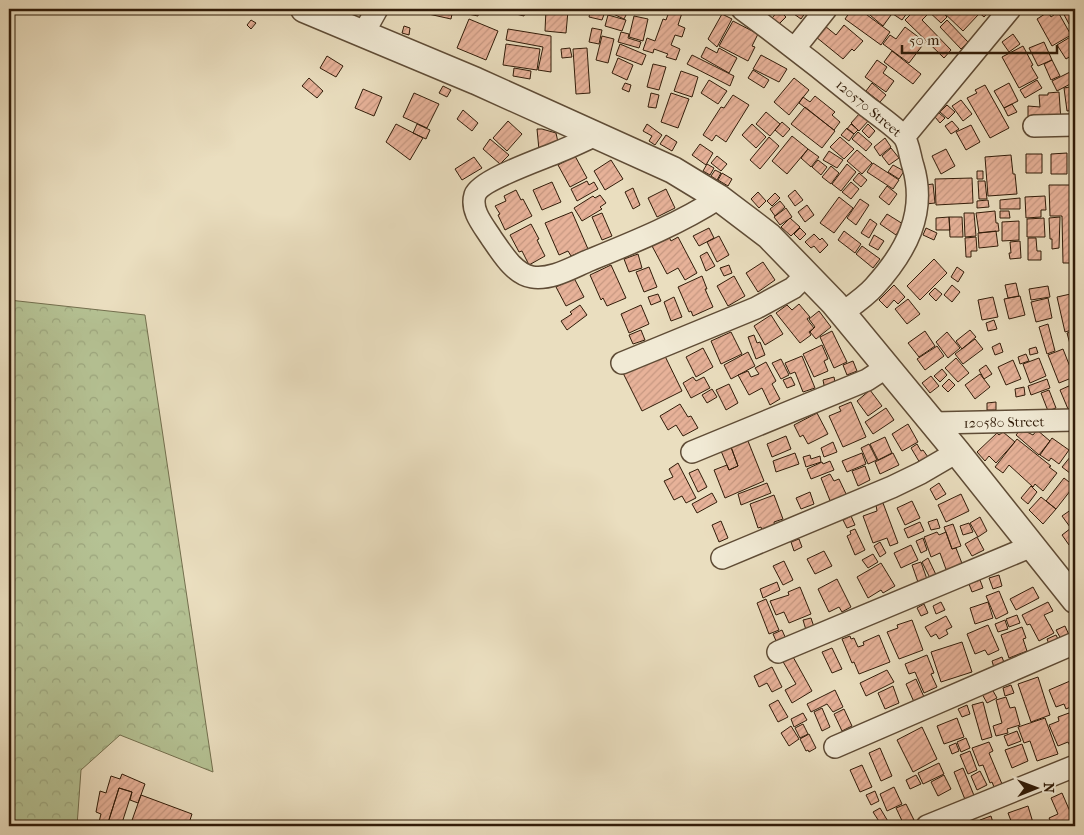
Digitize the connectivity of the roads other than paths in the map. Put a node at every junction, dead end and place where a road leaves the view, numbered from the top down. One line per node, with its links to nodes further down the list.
1 (304, 9): 6 (street)
2 (377, 9): 6 (street)
3 (742, 9): 7 (street, 120570 Street)
4 (826, 9): 7 (street)
5 (1010, 9): 11 (street)
6 (363, 34): 10 (street)
7 (795, 48): 11 (street, 120570 Street)
8 (1075, 125): 9 (street)
9 (1034, 126)
10 (596, 135): 12 (street); 12 (street)
11 (904, 137): 14 (street, 120570 Street)
12 (719, 198): 13 (street)
13 (806, 275): 14 (street); 15 (street)
14 (842, 313): 16 (street)
15 (622, 363)
16 (887, 367): 18 (street); 19 (street)
17 (1075, 420): 18 (street, 120580 Street)
18 (934, 423): 20 (street)
19 (692, 452)
20 (957, 452): 21 (street); 22 (street)
21 (1032, 546): 23 (street); 25 (street)
22 (722, 558)
23 (1075, 600)
24 (1075, 643): 26 (street)
25 (778, 652)
26 (835, 747)
27 (1075, 766): 28 (street)
28 (927, 826)

